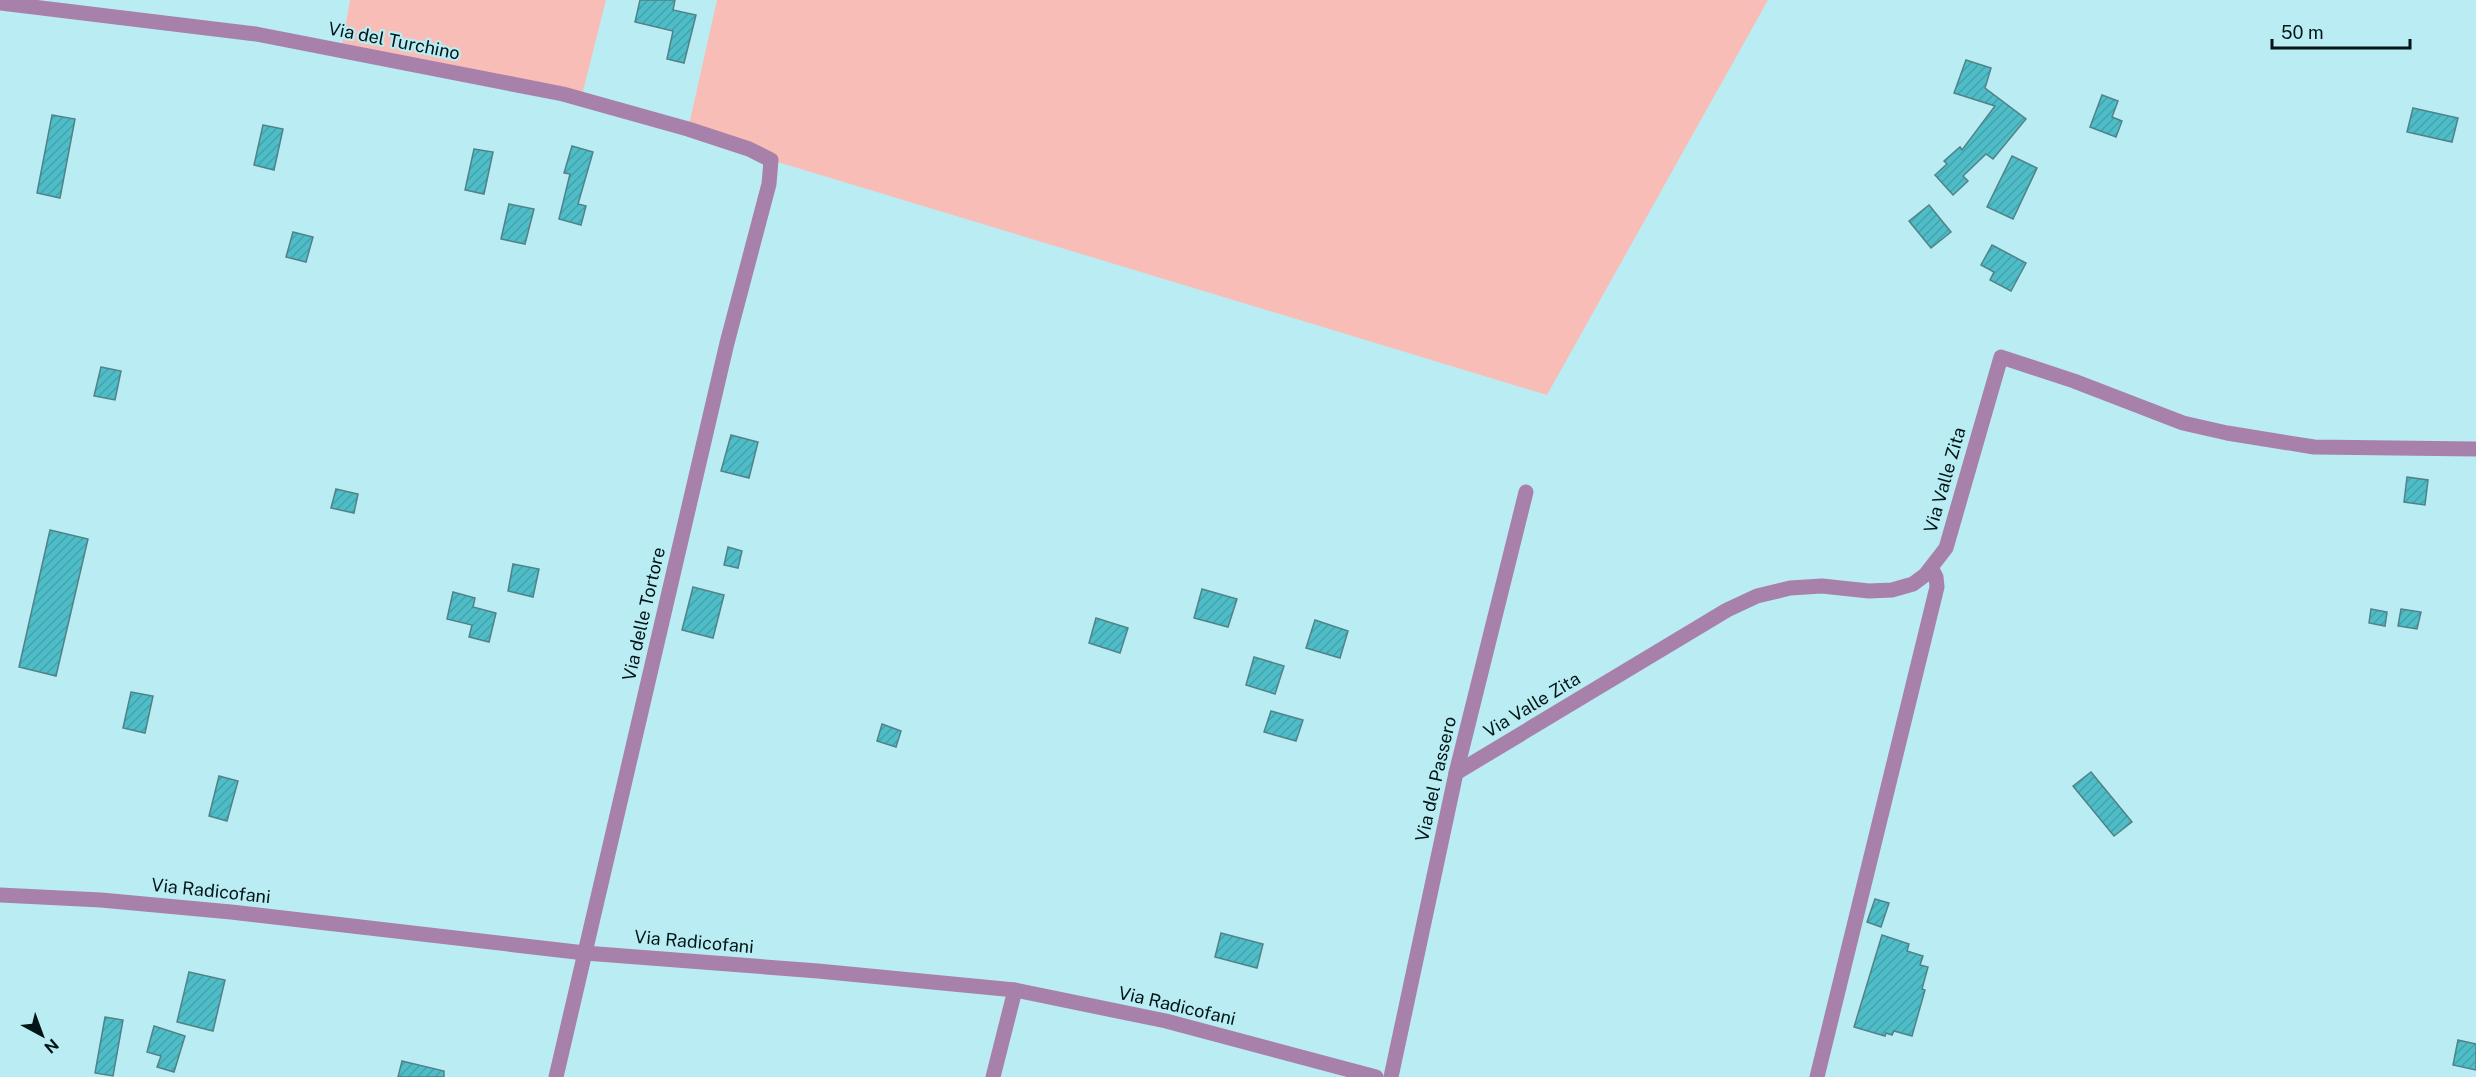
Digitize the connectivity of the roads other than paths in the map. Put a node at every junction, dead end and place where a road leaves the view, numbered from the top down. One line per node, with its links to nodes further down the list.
1 (0, 3): 2 (street, Via del Turchino)
2 (771, 159): 8 (street, Via delle Tortore)
3 (2476, 449): 5 (street, Via Valle Zita)
4 (1526, 492): 6 (street, Via del Passero)
5 (1932, 569): 6 (street, Via Valle Zita); 14 (street)
6 (1456, 773): 13 (street, Via del Passero)
7 (0, 895): 8 (street, Via Radicofani)
8 (585, 953): 9 (street, Via Radicofani); 10 (street, Via delle Tortore)
9 (1015, 990): 11 (street); 12 (street, Via Radicofani)
10 (556, 1077)
11 (993, 1077)
12 (1376, 1077)
13 (1391, 1077)
14 (1817, 1077)

